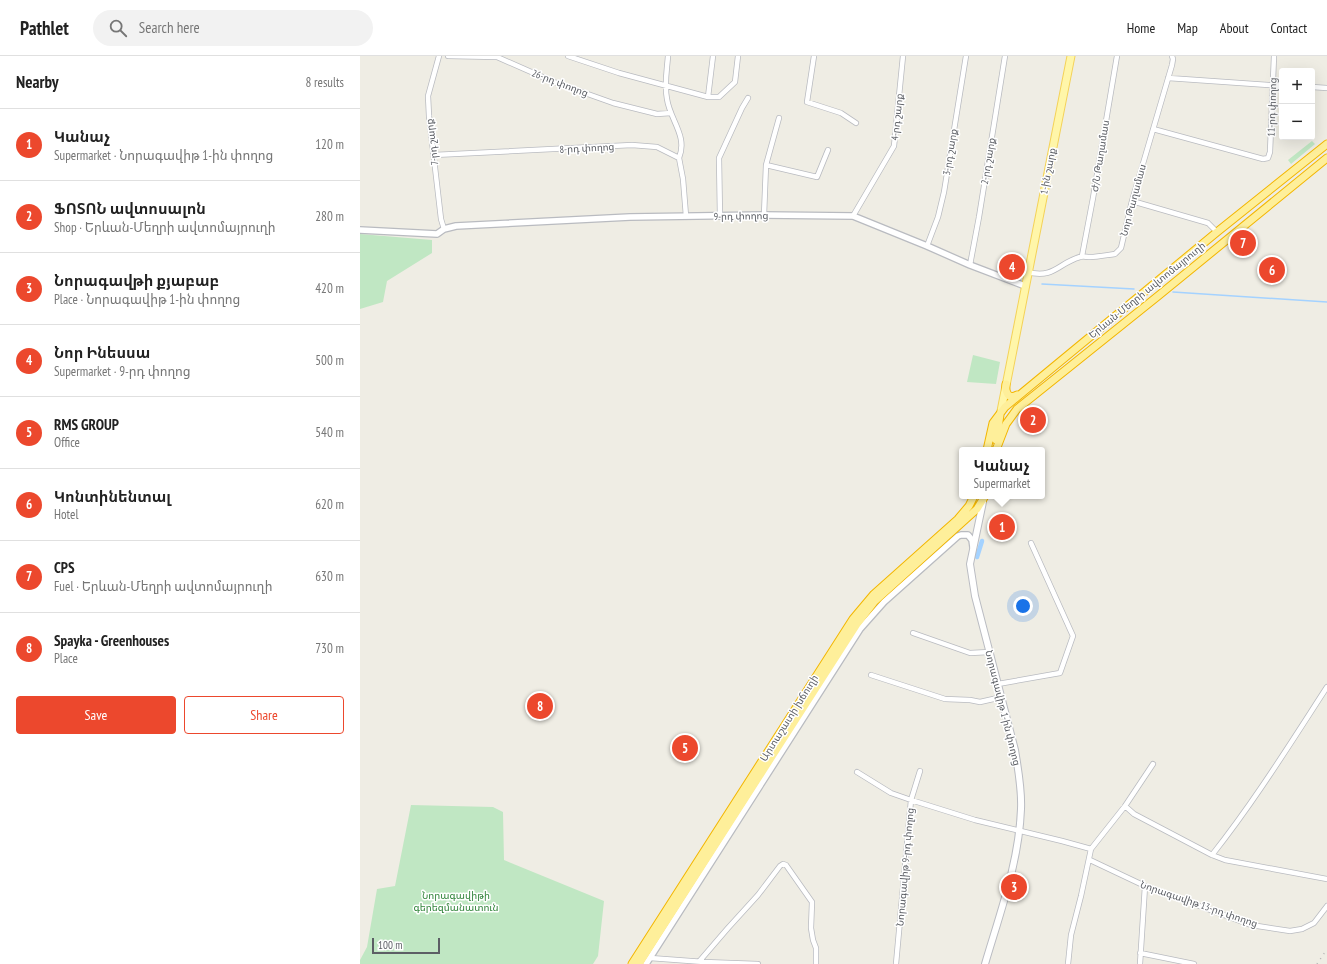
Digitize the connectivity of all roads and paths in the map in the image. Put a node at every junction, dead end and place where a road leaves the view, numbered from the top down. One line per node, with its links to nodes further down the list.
1 (439, 56): 29 (street, 7-րդ շարք)
2 (448, 56): 23 (street, 26-րդ փողոց)
3 (568, 56): 17 (street)
4 (668, 56): 17 (street)
5 (713, 56): 21 (street)
6 (738, 56): 21 (street)
7 (814, 56): 25 (street)
8 (904, 56): 36 (street, 4-րդ շարք)
9 (966, 56): 41 (street, 3-րդ շարք)
10 (1005, 56): 43 (street, 2-րդ շարք)
11 (1071, 56): 44 (main road, 1-ին շարք)
12 (1117, 56): 42 (street, Ժ/Ն Թաղամաս)
13 (1172, 56): 15 (street, Նոր Թաղամաս)
14 (1274, 56): 16 (street, 11-րդ փողոց)
15 (1168, 78): 16 (street); 26 (street, Նոր Թաղամաս)
16 (1272, 85): 18 (street); 26 (street, 11-րդ փողոց)
17 (666, 86): 21 (street); 23 (street)
18 (1279, 86)
19 (1315, 87): 20 (street)
20 (1327, 88)
21 (708, 97)
22 (748, 98): 37 (street)
23 (671, 113): 30 (street)
24 (778, 118): 32 (street)
25 (856, 123)
26 (1153, 129): 33 (street, Նոր Թաղամաս)
27 (1327, 144): 40 (highway, Երևան-Մեղրի ավտոմայրուղի)
28 (828, 150): 32 (street)
29 (434, 155): 30 (street, 8-րդ փողոց); 38 (street, 7-րդ շարք)
30 (680, 158): 35 (street)
31 (1327, 158): 51 (highway, Երևան-Մեղրի ավտոմայրուղի)
32 (766, 165): 34 (street)
33 (1132, 202): 40 (street); 42 (street, Նոր Թաղամաս)
34 (764, 215): 36 (street, 9-րդ փողոց); 37 (street, 9-րդ փողոց)
35 (686, 216): 37 (street, 9-րդ փողոց); 38 (street, 9-րդ փողոց)
36 (853, 216): 41 (street, 9-րդ փողոց)
37 (720, 217)
38 (444, 229): 39 (street, 9-րդ փողոց)
39 (360, 230)
40 (1217, 232): 47 (highway, Երևան-Մեղրի ավտոմայրուղի)
41 (927, 246): 43 (street, 9-րդ փողոց)
42 (1082, 256): 44 (street, Նոր Թաղամաս)
43 (970, 265): 45 (street, 9-րդ փողոց)
44 (1027, 272): 45 (main road, 1-ին շարք)
45 (1025, 286): 46 (main road)
46 (1006, 384): 47 (highway); 48 (main road)
47 (1021, 393): 48 (highway, Երևան-Մեղրի ավտոմայրուղի)
48 (1001, 411): 49 (highway, Երևան-Մեղրի ավտոմայրուղի); 50 (highway)
49 (988, 447)
50 (996, 447)
51 (997, 447)
52 (972, 499): 78 (highway, Արտաշատի խճուղի)
53 (983, 499): 79 (highway, Արտաշատի խճուղի)
54 (984, 499): 56 (main road, Նորագավիթ 1-ին փողոց)
55 (1031, 543): 60 (street)
56 (973, 547): 58 (main road, Նորագավիթ 1-ին փողոց); 76 (street, Արտաշատի խճուղի)
57 (913, 632): 58 (street)
58 (990, 652): 60 (main road, Նորագավիթ 1-ին փողոց)
59 (871, 675): 62 (street)
60 (998, 684): 62 (main road, Նորագավիթ 1-ին փողոց)
61 (1327, 687): 70 (street)
62 (1002, 697): 68 (main road, Նորագավիթ 1-ին փողոց)
63 (1153, 764): 67 (street)
64 (920, 771): 66 (street, Նորագավիթ 9-րդ փողոց)
65 (857, 772): 66 (street)
66 (911, 800): 68 (street); 83 (street, Նորագավիթ 9-րդ փողոց)
67 (1125, 806): 69 (street); 70 (street)
68 (1019, 830): 69 (street); 84 (main road, Նորագավիթ 1-ին փողոց)
69 (1091, 849): 71 (street)
70 (1212, 855): 72 (street)
71 (1090, 860): 73 (street, Նորագավիթ 13-րդ փողոց); 85 (street)
72 (1327, 879)
73 (1145, 886): 74 (street, Նորագավիթ 13-րդ փողոց); 75 (street)
74 (1327, 906)
75 (1140, 953): 86 (street); 87 (street)
76 (650, 958): 77 (street); 80 (street, Արտաշատի խճուղի)
77 (701, 963): 81 (street); 82 (street)
78 (632, 964)
79 (639, 964)
80 (646, 964)
81 (758, 964)
82 (816, 964)
83 (896, 964)
84 (985, 964)
85 (1068, 964)
86 (1140, 964)
87 (1194, 964)

